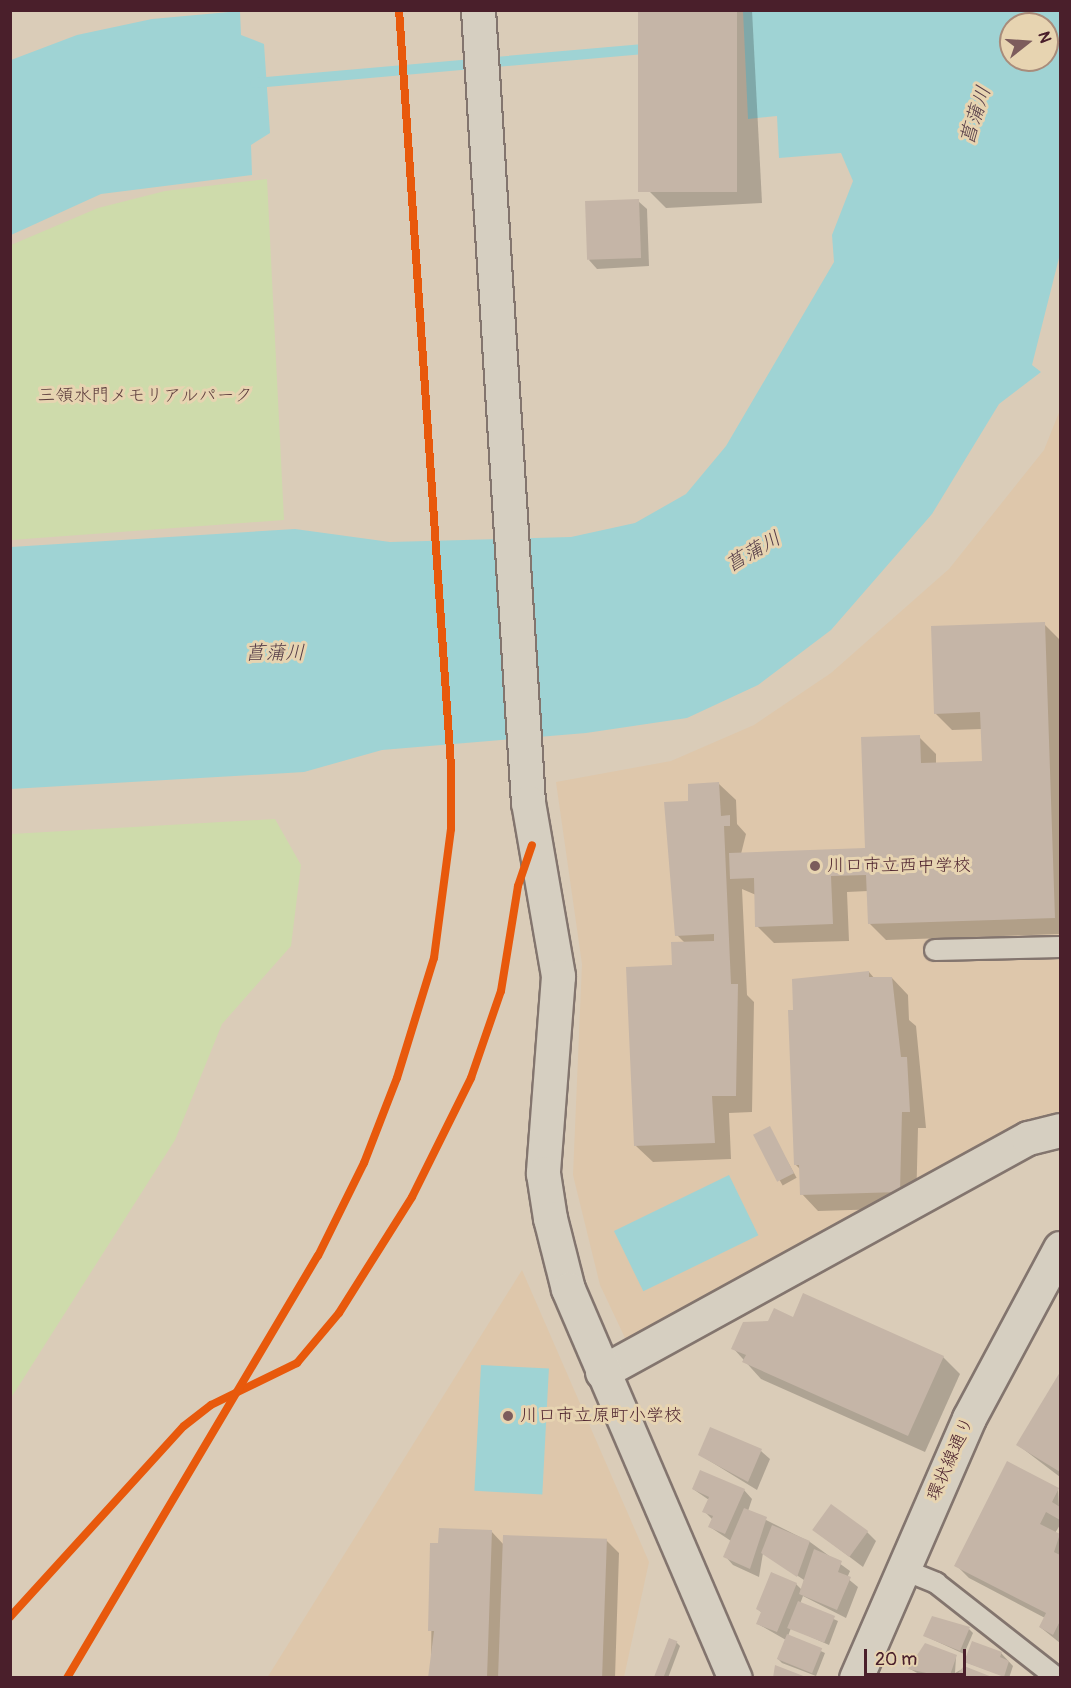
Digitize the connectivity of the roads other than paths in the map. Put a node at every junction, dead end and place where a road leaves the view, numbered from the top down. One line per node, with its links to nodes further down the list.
1 (478, 10): 6 (street)
2 (1060, 947): 3 (lane)
3 (935, 950)
4 (1060, 1130): 6 (street)
5 (1060, 1248): 7 (street, 環状線通り)
6 (602, 1372): 8 (street)
7 (902, 1569): 9 (street, 環状線通り); 10 (lane)
8 (735, 1677)
9 (856, 1677)
10 (1057, 1677)

